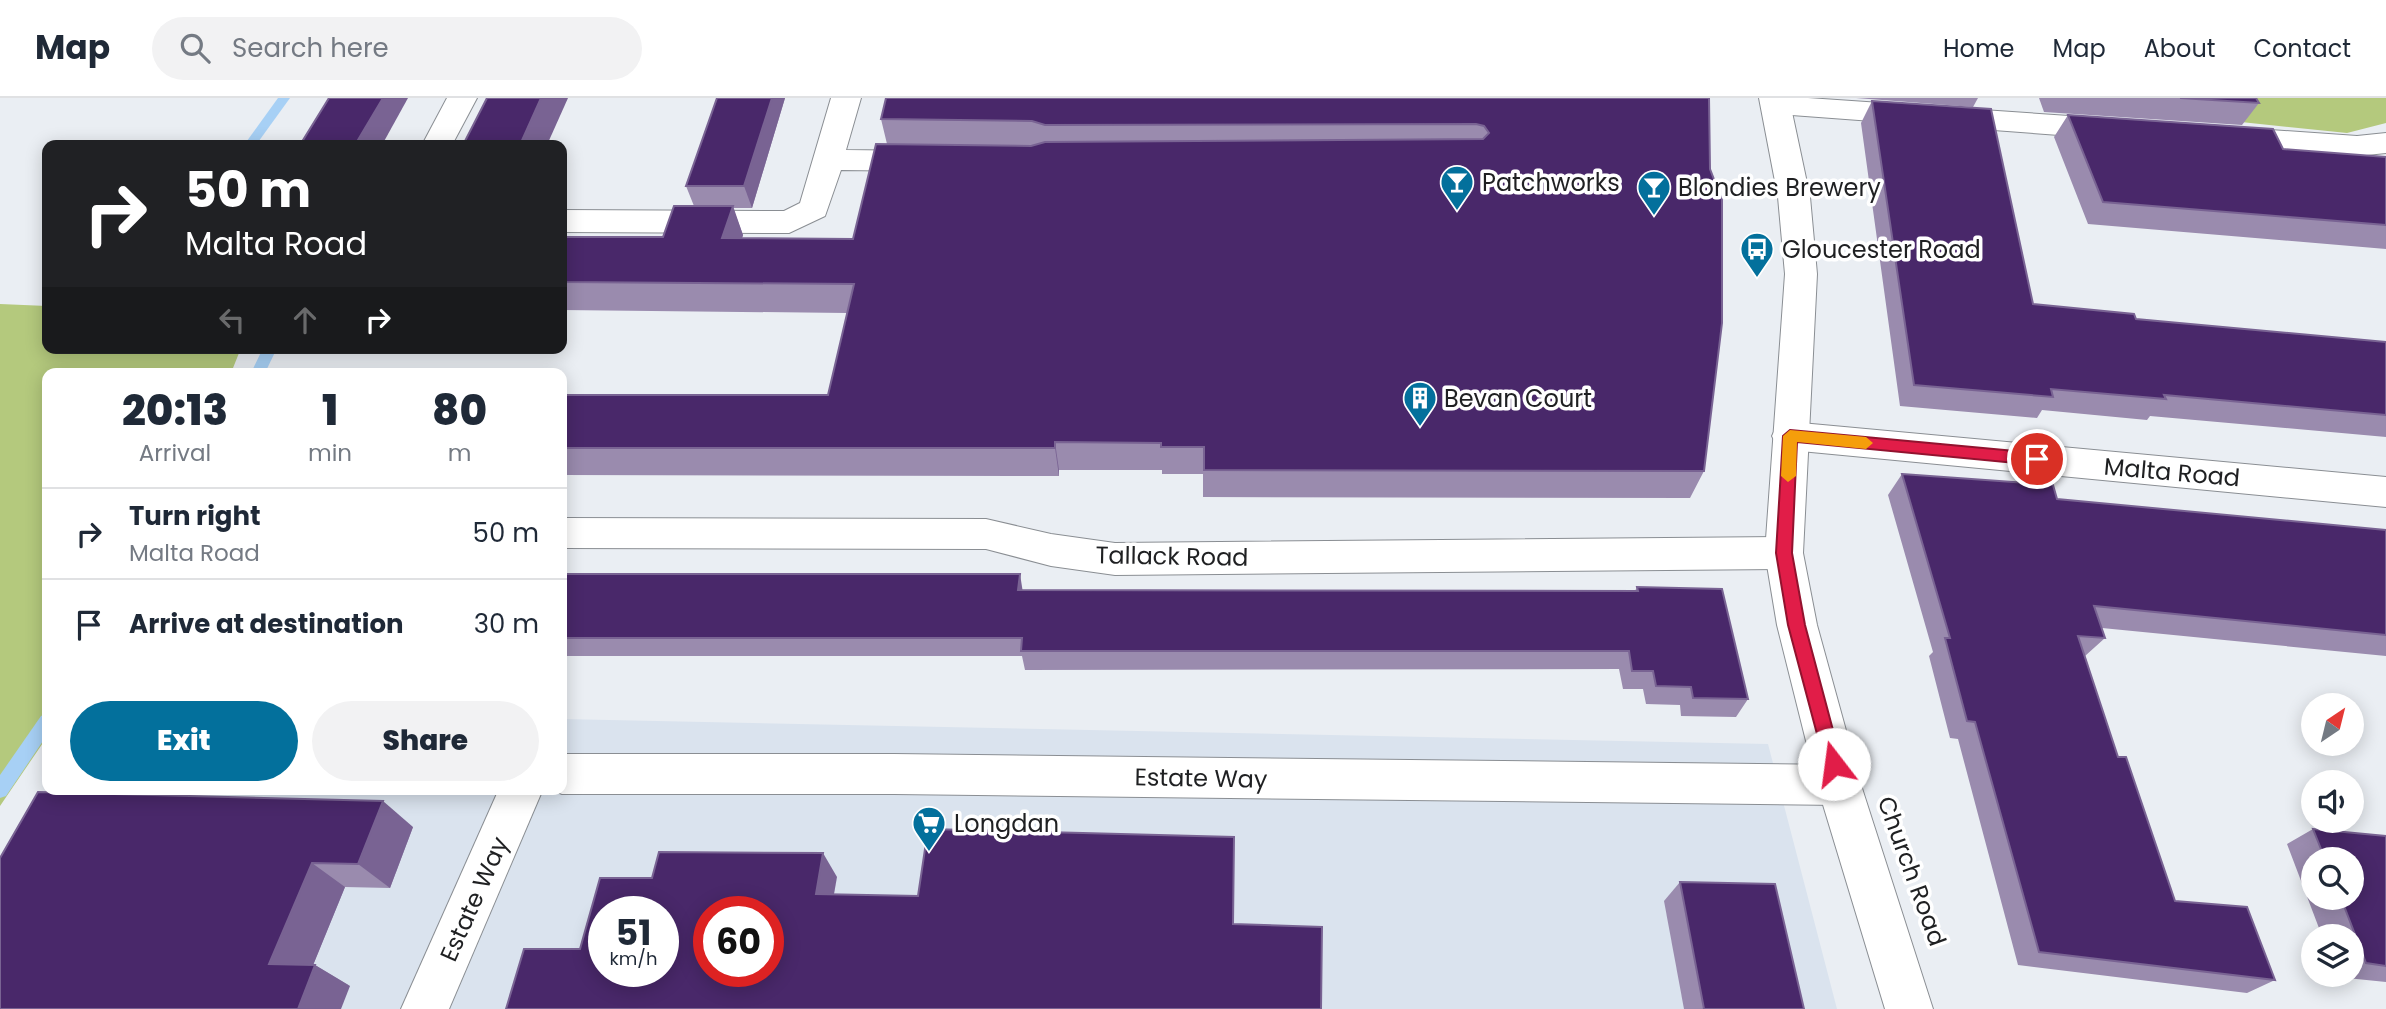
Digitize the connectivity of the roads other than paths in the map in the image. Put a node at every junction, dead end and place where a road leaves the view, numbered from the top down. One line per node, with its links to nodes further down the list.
1 (462, 98): 6 (street)
2 (846, 98): 8 (street)
3 (1775, 102): 4 (street); 11 (street, Church Road)
4 (2147, 131)
5 (2203, 135): 7 (street)
6 (440, 140)
7 (2386, 143)
8 (829, 160): 9 (street); 10 (street)
9 (953, 162)
10 (567, 221)
11 (1790, 436): 12 (street, Malta Road); 14 (street, Church Road)
12 (2386, 492)
13 (567, 533): 14 (street, Tallack Road)
14 (1784, 553): 16 (street, Church Road)
15 (567, 774): 16 (street, Estate Way)
16 (1839, 785): 19 (street, Church Road)
17 (519, 795): 18 (street, Estate Way)
18 (425, 1009)
19 (1909, 1009)

